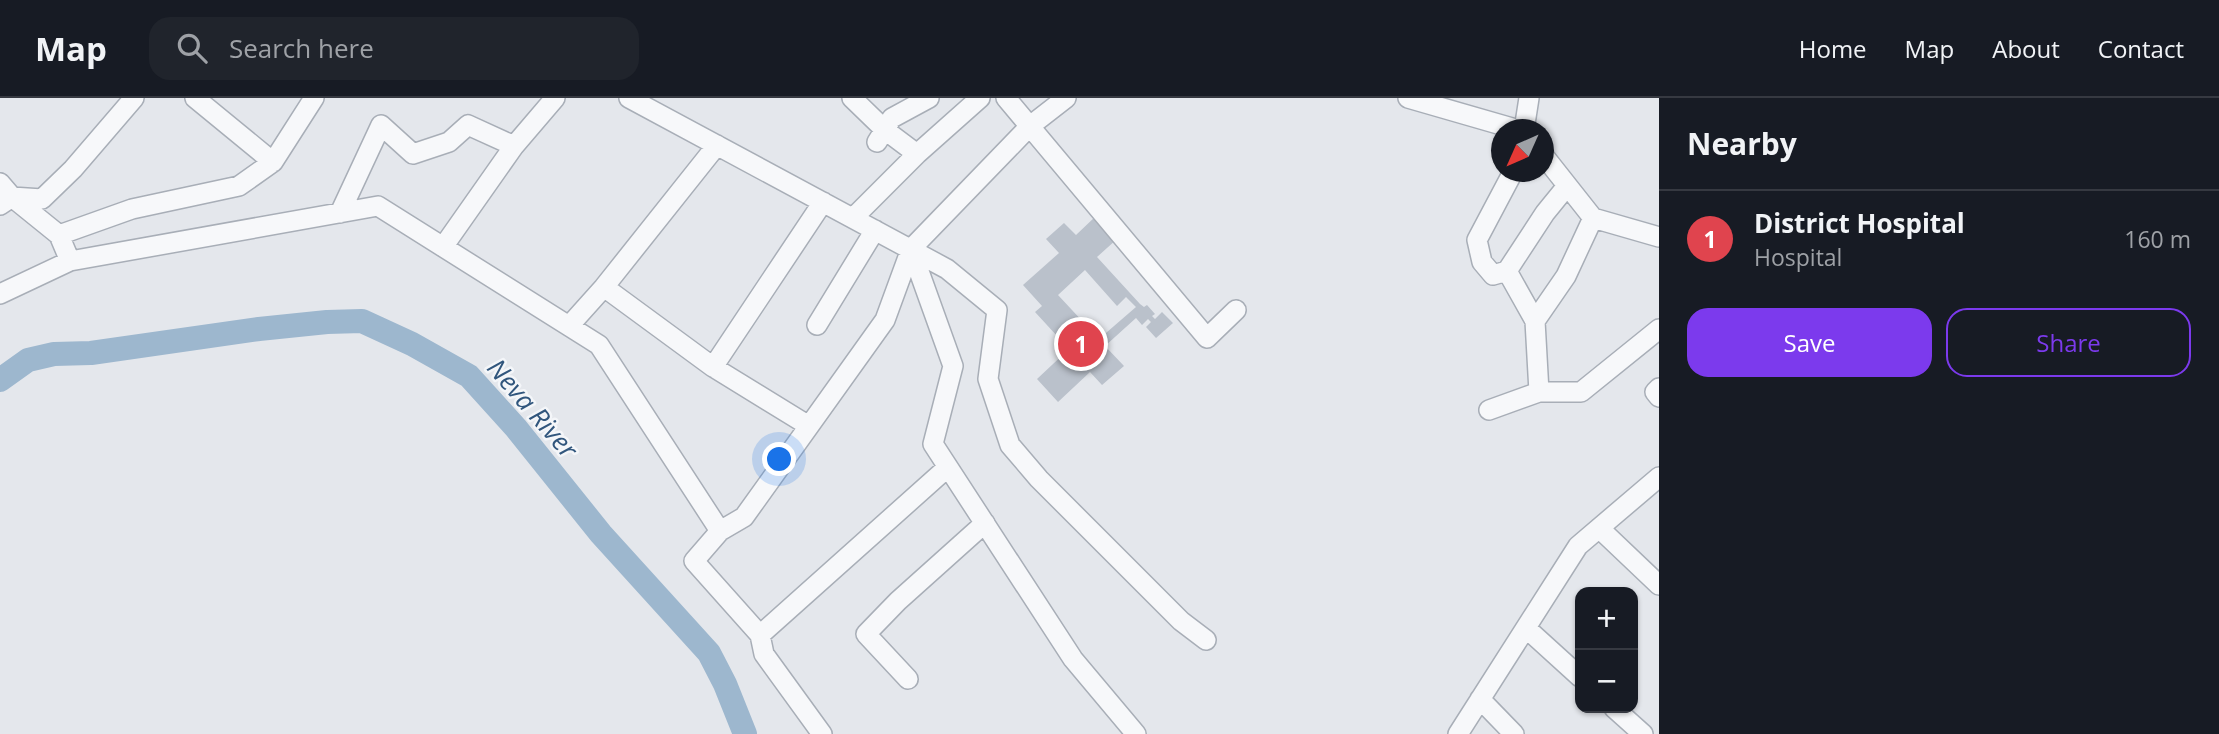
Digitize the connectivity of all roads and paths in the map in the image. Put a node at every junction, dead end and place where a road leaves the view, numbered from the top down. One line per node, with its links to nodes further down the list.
1 (134, 98): 24 (street)
2 (195, 98): 20 (street)
3 (314, 98): 20 (street)
4 (555, 98): 18 (street)
5 (629, 98): 17 (street)
6 (852, 98): 16 (street)
7 (929, 98): 16 (street)
8 (980, 98): 19 (street)
9 (1006, 98): 15 (street)
10 (1066, 98): 15 (street)
11 (1408, 98): 14 (street)
12 (1529, 98): 13 (street)
13 (1524, 119)
14 (1491, 122)
15 (1030, 126): 33 (street); 38 (street)
16 (881, 136): 19 (street)
17 (717, 145): 25 (street); 36 (street)
18 (514, 146): 26 (street); 32 (street)
19 (917, 154): 27 (street)
20 (273, 162): 30 (street)
21 (1554, 169): 23 (street)
22 (1508, 182): 35 (street)
23 (1567, 186): 28 (street); 35 (street)
24 (4, 195): 30 (street)
25 (823, 202): 27 (street); 43 (street)
26 (340, 213): 32 (street); 34 (street)
27 (853, 218): 29 (street)
28 (1593, 218): 31 (street); 39 (street)
29 (875, 230): 33 (street); 40 (street)
30 (60, 235): 34 (street)
31 (1659, 237)
32 (443, 247): 41 (street)
33 (911, 249): 48 (street); 49 (street); 57 (street)
34 (70, 261): 37 (street)
35 (1507, 271): 39 (street)
36 (604, 287): 41 (street); 43 (street)
37 (0, 294)
38 (1236, 310)
39 (1535, 321): 45 (street)
40 (817, 325)
41 (569, 326): 53 (street)
42 (1659, 329): 45 (street)
43 (713, 367): 48 (street)
44 (1659, 388): 46 (street)
45 (1539, 392): 47 (street)
46 (1659, 397)
47 (1489, 410)
48 (809, 426): 53 (street)
49 (948, 467): 51 (street); 56 (street)
50 (1658, 480): 52 (street)
51 (985, 523): 59 (street); 63 (street)
52 (1599, 528): 54 (street); 55 (street)
53 (720, 531): 56 (street)
54 (1659, 584)
55 (1526, 628): 58 (street); 60 (street)
56 (760, 635): 62 (street)
57 (1206, 640)
58 (1575, 672)
59 (908, 679)
60 (1480, 699): 64 (street); 65 (street)
61 (1620, 713): 66 (street)
62 (822, 734)
63 (1136, 734)
64 (1458, 734)
65 (1514, 734)
66 (1643, 734)

